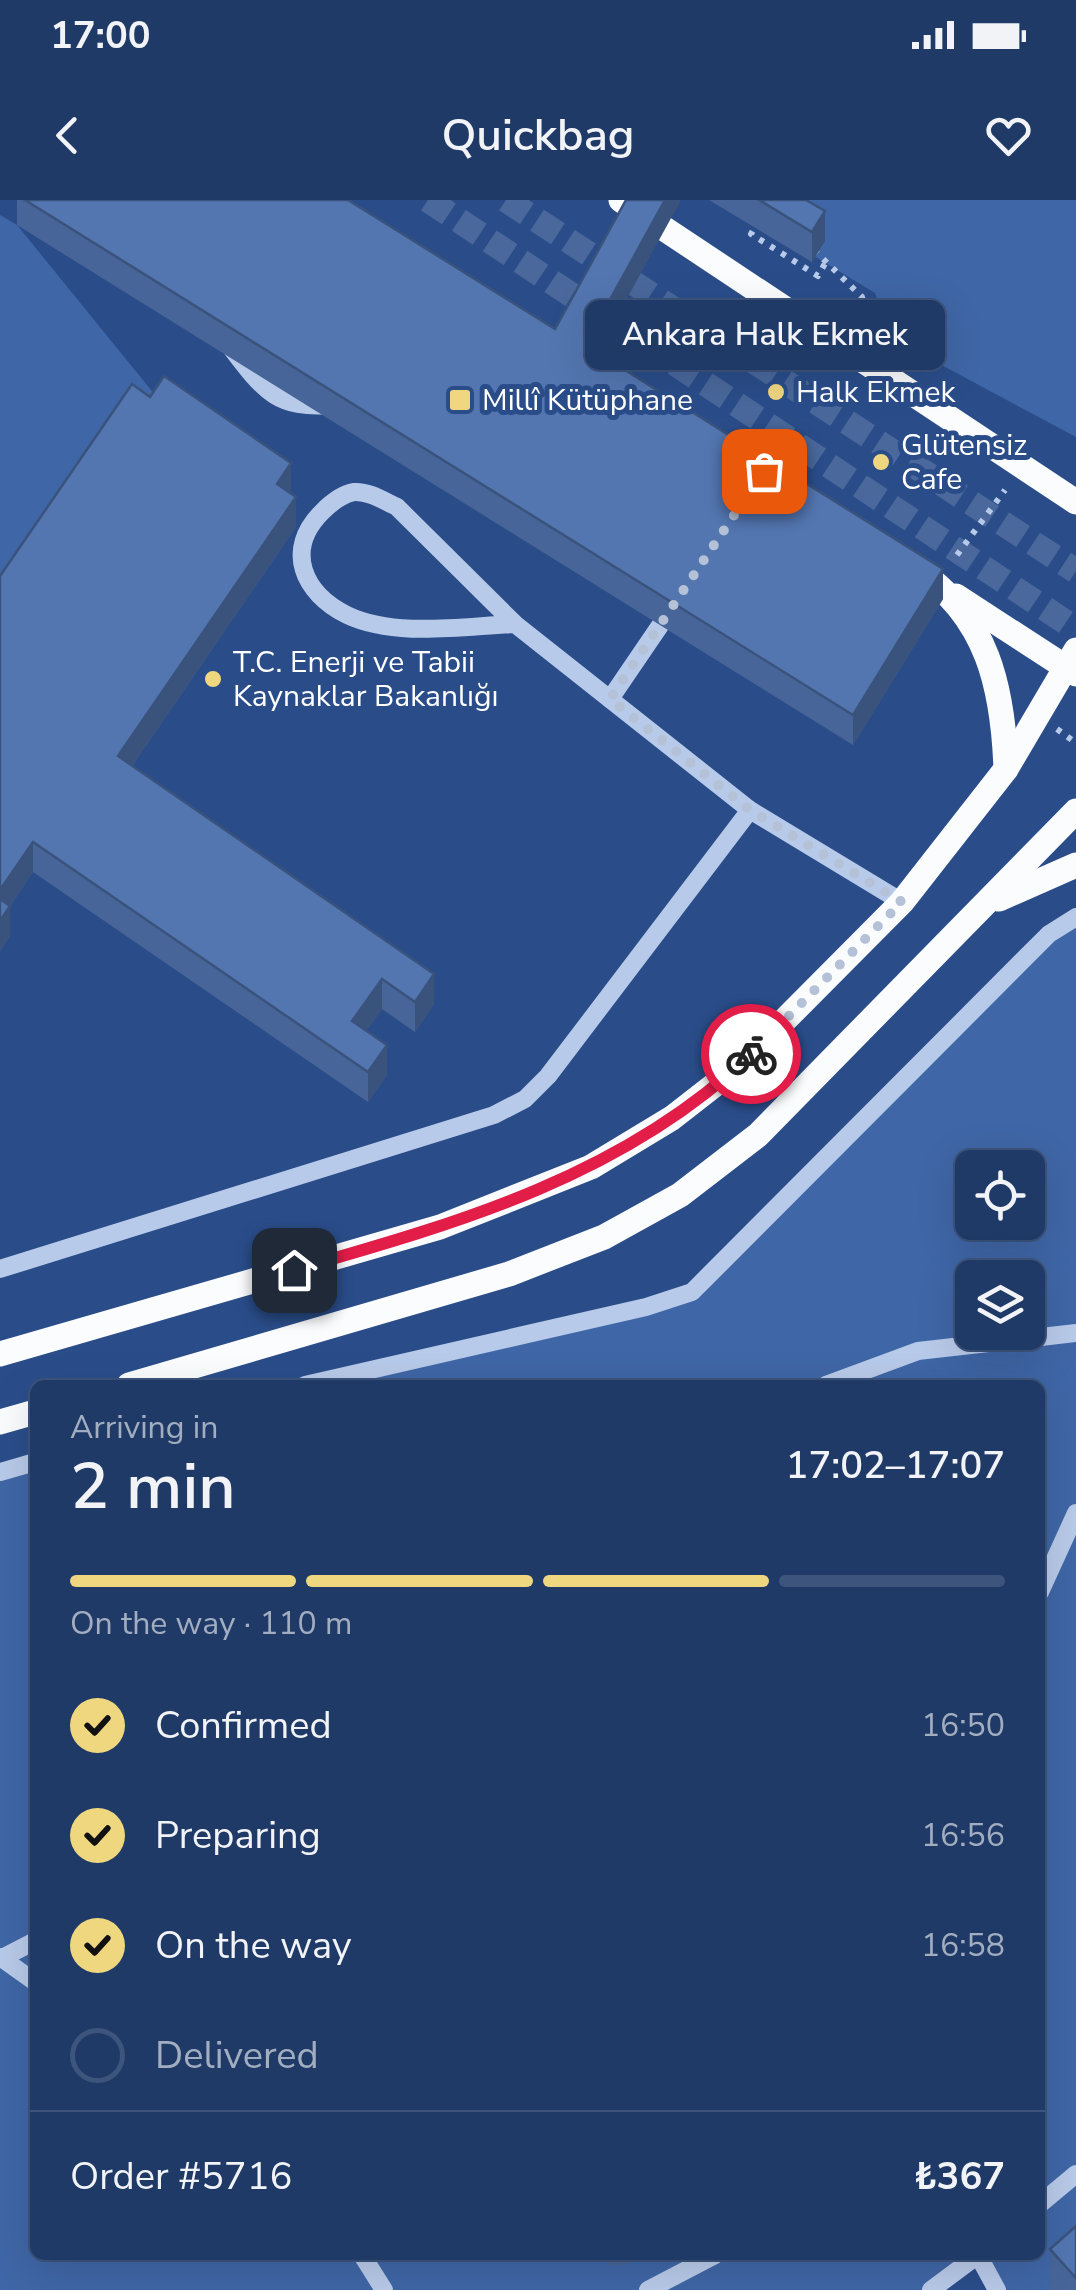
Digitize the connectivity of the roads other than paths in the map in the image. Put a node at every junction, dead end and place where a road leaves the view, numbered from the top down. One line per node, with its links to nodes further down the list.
1 (620, 200): 4 (main road)
2 (222, 328): 3 (lane)
3 (348, 403)
4 (1076, 502)
5 (891, 553): 7 (main road)
6 (687, 586): 10 (lane)
7 (944, 588): 9 (main road); 11 (main road)
8 (516, 624): 8 (lane); 10 (lane)
9 (1072, 663): 11 (main road)
10 (610, 699): 12 (lane)
11 (1006, 769): 15 (main road)
12 (750, 810): 15 (lane); 18 (lane)
13 (1076, 811): 16 (main road)
14 (1076, 865): 16 (main road)
15 (902, 902): 20 (main road)
16 (986, 906): 21 (main road)
17 (1076, 917): 22 (lane)
18 (0, 1270)
19 (1076, 1333): 23 (lane)
20 (0, 1354)
21 (146, 1380)
22 (328, 1380)
23 (842, 1380)
24 (30, 1413): 25 (main road)
25 (0, 1422)
26 (30, 1463): 27 (lane)
27 (0, 1472)
28 (1076, 1513): 29 (lane)
29 (1045, 1581)
30 (30, 1943): 31 (lane)
31 (1, 1957): 32 (lane)
32 (30, 1978)
33 (1076, 2174): 34 (lane)
34 (1045, 2200)
35 (365, 2260): 39 (lane)
36 (705, 2260): 40 (lane)
37 (967, 2260): 41 (lane)
38 (973, 2260): 42 (lane)
39 (384, 2290)
40 (648, 2290)
41 (931, 2290)
42 (997, 2290)

